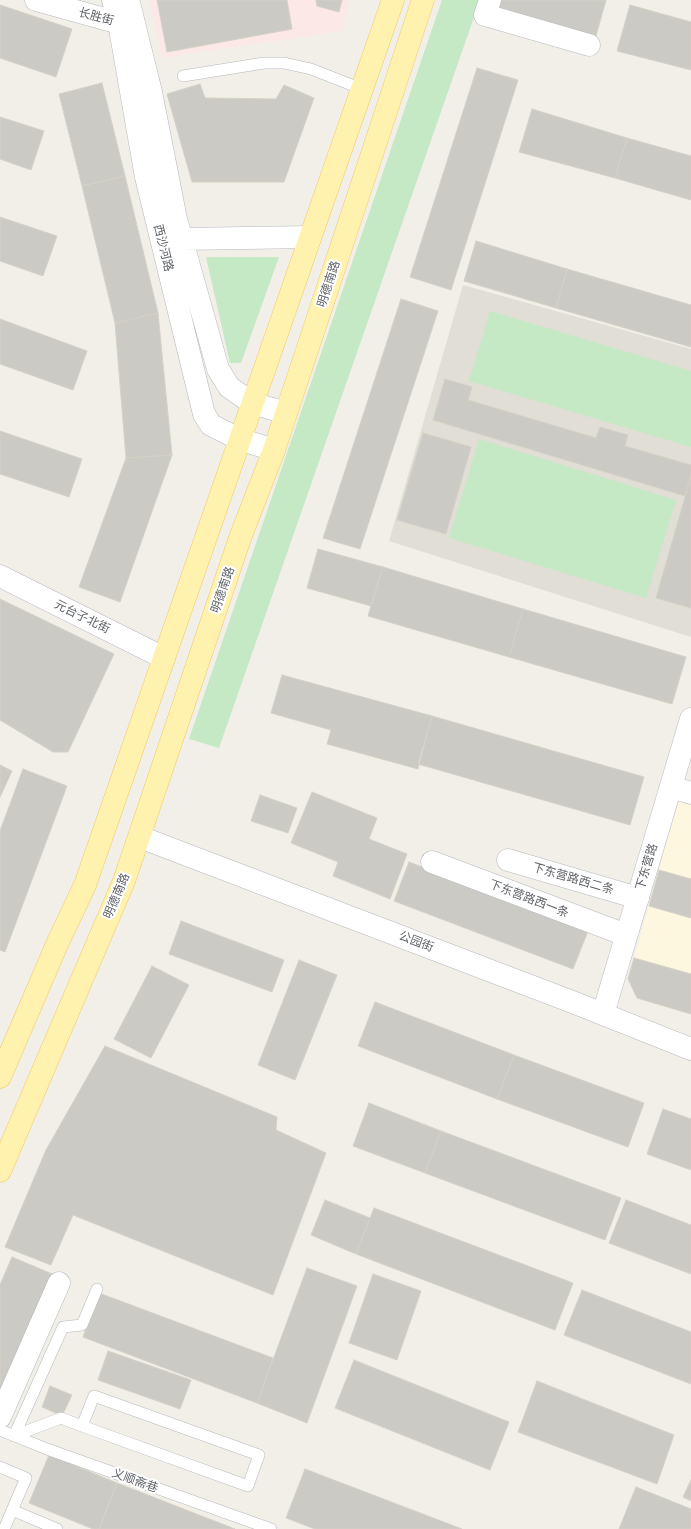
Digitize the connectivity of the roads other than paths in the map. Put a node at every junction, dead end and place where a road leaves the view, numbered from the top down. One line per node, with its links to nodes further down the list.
1 (36, 0): 6 (street, 长胜街)
2 (113, 0): 6 (street, 西沙河路)
3 (393, 0): 9 (main road)
4 (423, 0): 13 (main road, 明德南路)
5 (490, 0): 7 (street)
6 (127, 14): 11 (street, 西沙河路); 14 (street, 西沙河路)
7 (589, 45)
8 (183, 76): 9 (lane)
9 (362, 89): 10 (main road)
10 (310, 237): 11 (street); 12 (main road)
11 (182, 239): 12 (street, 西沙河路)
12 (252, 402): 13 (street, 西沙河路); 14 (main road)
13 (286, 413): 15 (main road, 明德南路)
14 (239, 439): 15 (street, 西沙河路); 17 (main road)
15 (274, 450): 20 (main road, 明德南路)
16 (0, 576): 17 (street, 元台子北街)
17 (164, 658): 27 (main road)
18 (691, 719): 19 (street, 下东营路)
19 (681, 790): 23 (street, 下东营路)
20 (140, 837): 25 (street, 公园街); 28 (main road, 明德南路)
21 (508, 860): 23 (street, 下东营路西二条)
22 (432, 862): 24 (street, 下东营路西一条)
23 (638, 898): 24 (street, 下东营路)
24 (626, 935): 25 (street, 下东营路)
25 (603, 1014): 26 (street, 公园街)
26 (691, 1049)
27 (0, 1078)
28 (0, 1171)
29 (59, 1283): 31 (street)
30 (97, 1289): 34 (lane)
31 (0, 1417)
32 (82, 1426): 32 (lane); 34 (lane)
33 (0, 1430): 34 (lane, 义顺斋巷)
34 (14, 1436): 39 (lane, 义顺斋巷)
35 (0, 1467): 36 (lane)
36 (12, 1510): 37 (lane); 38 (lane)
37 (4, 1529)
38 (57, 1529)
39 (271, 1529)

